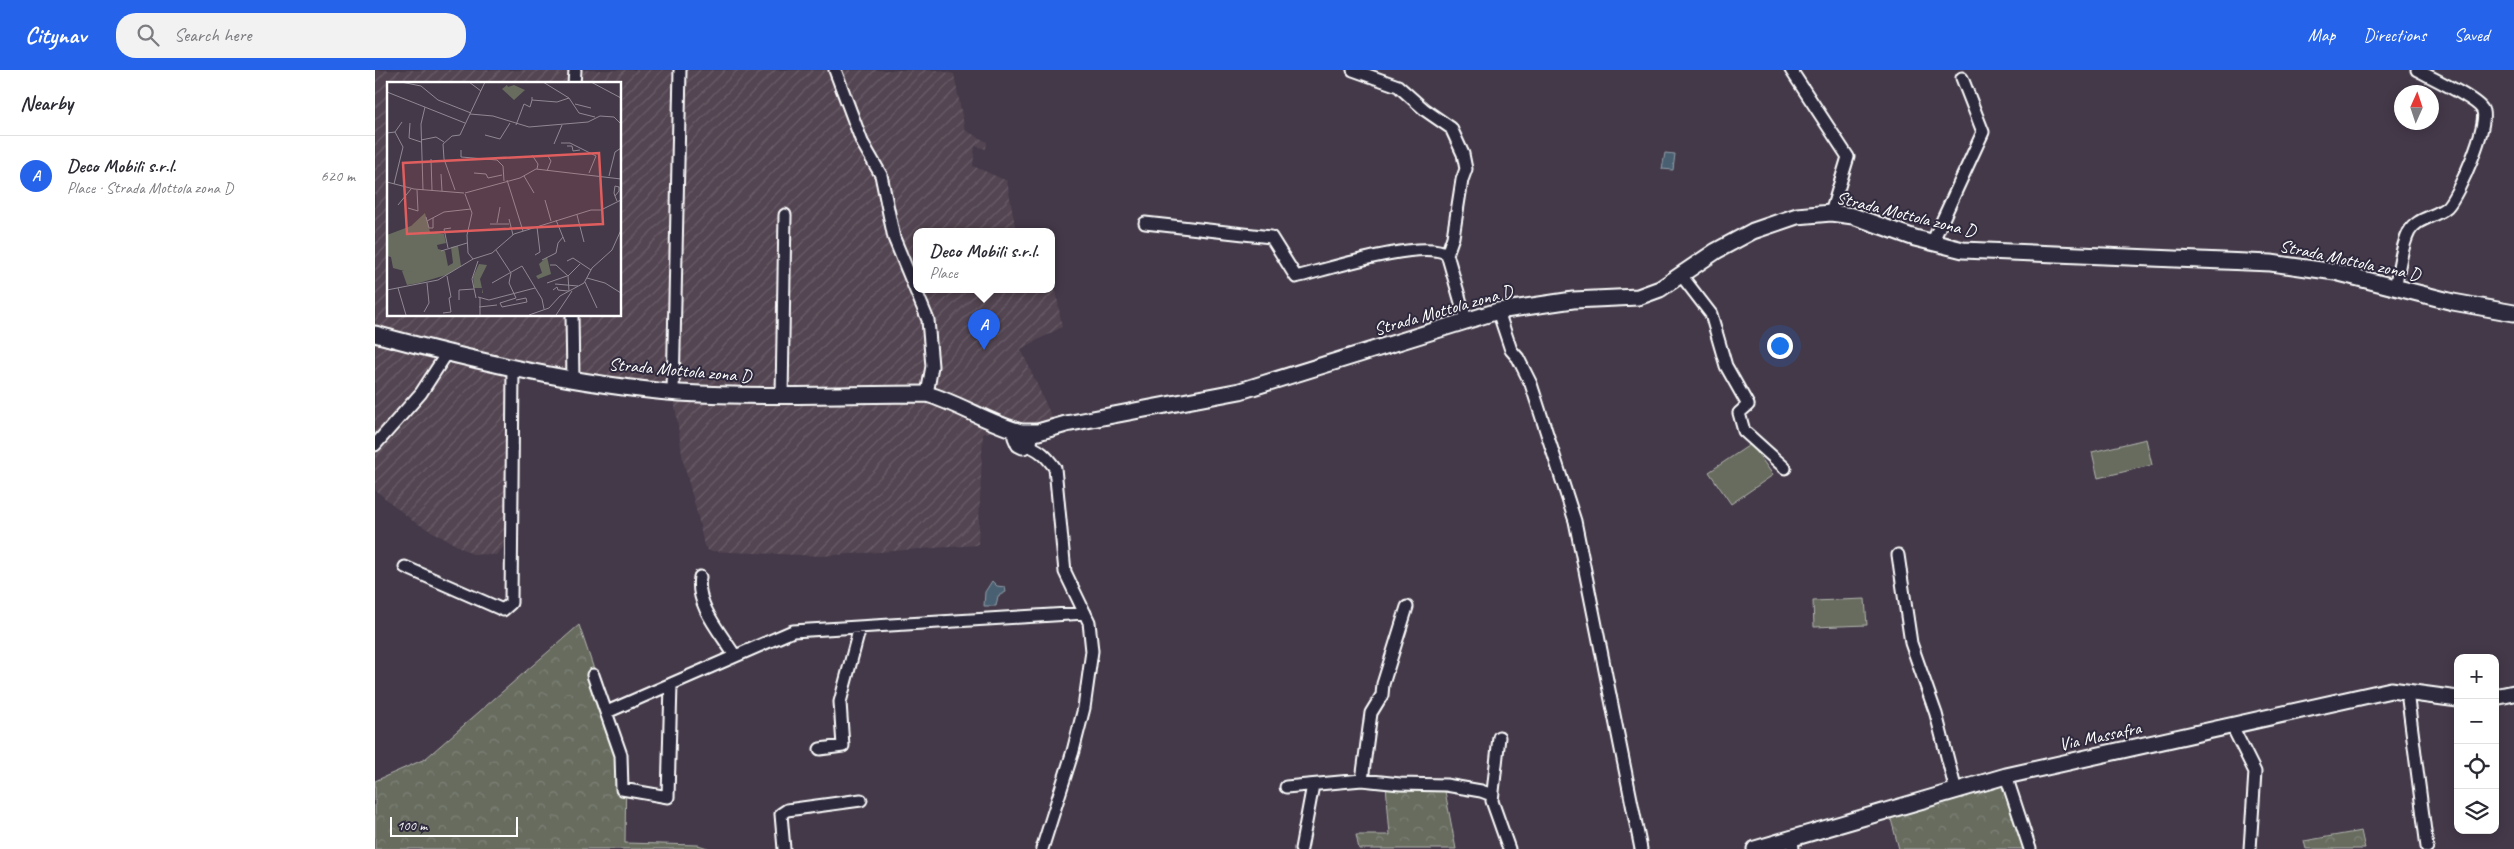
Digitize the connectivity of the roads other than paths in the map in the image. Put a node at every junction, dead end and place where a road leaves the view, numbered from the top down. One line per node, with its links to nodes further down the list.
1 (680, 70): 24 (street)
2 (835, 70): 13 (street)
3 (1353, 70): 11 (street)
4 (1791, 70): 7 (street)
5 (2417, 70): 14 (street)
6 (1962, 78): 10 (street)
7 (1831, 213): 10 (main road, Strada Mottola zona D); 12 (main road, Strada Mottola zona D)
8 (785, 215): 26 (street)
9 (1145, 223): 11 (street)
10 (1932, 243): 14 (main road, Strada Mottola zona D)
11 (1447, 254): 19 (street)
12 (1681, 275): 16 (main road, Strada Mottola zona D); 29 (street)
13 (913, 285)
14 (2395, 288): 17 (main road, Strada Mottola zona D)
15 (916, 293): 25 (street)
16 (1498, 311): 19 (main road, Strada Mottola zona D); 60 (street)
17 (2514, 314)
18 (572, 316): 23 (street)
19 (1465, 320): 27 (main road, Strada Mottola zona D)
20 (375, 334): 21 (main road, Strada Mottola zona D)
21 (447, 353): 22 (main road, Strada Mottola zona D); 28 (street)
22 (513, 368): 23 (main road, Strada Mottola zona D); 31 (street)
23 (573, 379): 24 (main road, Strada Mottola zona D)
24 (673, 392): 26 (main road, Strada Mottola zona D)
25 (927, 394): 26 (main road, Strada Mottola zona D); 27 (main road, Strada Mottola zona D)
26 (782, 396)
27 (1026, 440): 34 (street)
28 (375, 445)
29 (1785, 468)
30 (1898, 555): 51 (street)
31 (405, 567)
32 (700, 577): 36 (street)
33 (1407, 607): 48 (street)
34 (1085, 613): 35 (street); 57 (street)
35 (860, 627): 36 (street); 46 (street)
36 (735, 656): 38 (street)
37 (593, 675): 43 (street)
38 (671, 684): 43 (street); 43 (street)
39 (2407, 692): 42 (main road, Via Massafra); 44 (main road, Via Massafra); 55 (street)
40 (2514, 693): 41 (main road)
41 (2499, 696)
42 (2454, 698)
43 (607, 712)
44 (2232, 726): 47 (main road, Via Massafra); 63 (street)
45 (1499, 737): 52 (street)
46 (820, 749)
47 (2006, 776): 51 (main road, Via Massafra); 62 (street)
48 (1362, 780): 49 (street); 52 (street)
49 (1313, 785): 50 (street); 58 (street)
50 (1286, 787)
51 (1956, 791): 54 (main road, Via Massafra)
52 (1492, 795): 59 (street)
53 (861, 800): 56 (street)
54 (1793, 844): 61 (main road, Via Massafra)
55 (2427, 846)
56 (784, 849)
57 (1042, 849)
58 (1301, 849)
59 (1509, 849)
60 (1641, 849)
61 (1755, 849)
62 (2030, 849)
63 (2250, 849)

